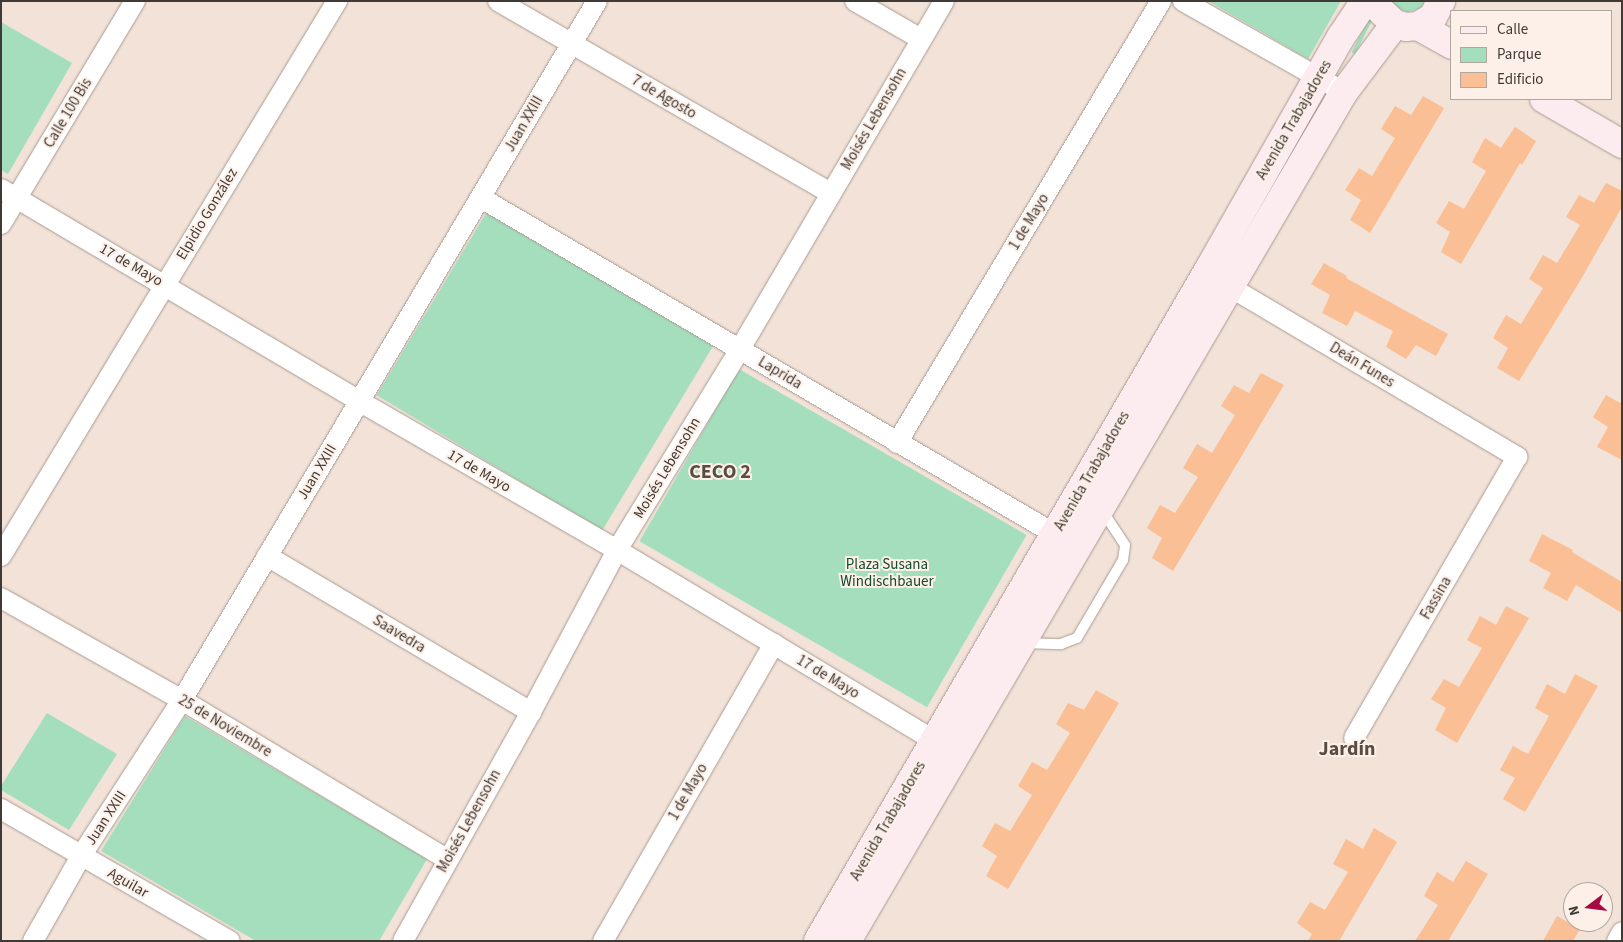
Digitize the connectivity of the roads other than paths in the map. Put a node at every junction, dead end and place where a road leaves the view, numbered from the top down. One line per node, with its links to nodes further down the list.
1 (135, 1): 22 (street, Calle 100 Bis)
2 (337, 1): 26 (street, Elpidio González)
3 (498, 1): 14 (street, 7 de Agosto)
4 (597, 1): 14 (street, Juan XXIII)
5 (855, 1): 12 (street)
6 (944, 1): 12 (street, Moisés Lebensohn)
7 (1161, 1): 30 (street, 1 de Mayo)
8 (1183, 1): 15 (street)
9 (1365, 1): 15 (main road, Avenida Trabajadores)
10 (1377, 1): 11 (main road)
11 (1434, 13): 13 (main road); 16 (main road, Avenida Trabajadores)
12 (921, 39): 21 (street, Moisés Lebensohn)
13 (1450, 41)
14 (571, 44): 21 (street, 7 de Agosto); 23 (street, Juan XXIII)
15 (1318, 78): 16 (street); 25 (main road, Avenida Trabajadores)
16 (1344, 92): 27 (main road, Avenida Trabajadores)
17 (1546, 100): 20 (main road)
18 (1581, 100): 19 (main road)
19 (1622, 123)
20 (1622, 144)
21 (831, 193): 28 (street, Moisés Lebensohn)
22 (9, 194): 24 (street, Calle 100 Bis); 26 (street, 17 de Mayo)
23 (481, 198): 28 (street, Laprida); 29 (street, Juan XXIII)
24 (1, 224)
25 (1209, 269): 27 (street, Deán Funes); 33 (main road, Avenida Trabajadores)
26 (164, 284): 29 (street, 17 de Mayo); 35 (street, Elpidio González)
27 (1230, 287): 31 (street, Deán Funes); 32 (main road, Avenida Trabajadores)
28 (740, 349): 30 (street, Laprida); 34 (street, Moisés Lebensohn)
29 (359, 401): 34 (street, 17 de Mayo); 36 (street, Juan XXIII)
30 (897, 443): 33 (street, Laprida)
31 (1517, 457): 42 (street, Fassina)
32 (1101, 509): 33 (main road, Avenida Trabajadores); 38 (lane)
33 (1067, 541): 38 (main road, Avenida Trabajadores); 43 (main road, Avenida Trabajadores)
34 (617, 550): 39 (street, 17 de Mayo); 41 (street, Moisés Lebensohn)
35 (1, 556)
36 (267, 556): 40 (street, Juan XXIII); 41 (street, Saavedra)
37 (1, 598): 40 (street, 25 de Noviembre)
38 (1022, 642): 43 (main road, Avenida Trabajadores)
39 (774, 644): 43 (street, 17 de Mayo); 51 (street, 1 de Mayo)
40 (182, 700): 45 (street, Juan XXIII); 46 (street, 25 de Noviembre)
41 (530, 712): 46 (street, Moisés Lebensohn)
42 (1354, 738)
43 (946, 747): 52 (main road, Avenida Trabajadores); 53 (main road, Avenida Trabajadores)
44 (1, 809): 45 (street, Aguilar)
45 (81, 856): 48 (street, Juan XXIII); 49 (street, Aguilar)
46 (447, 859): 50 (street, Moisés Lebensohn)
47 (1622, 932): 54 (street)
48 (33, 941)
49 (230, 941)
50 (402, 941)
51 (603, 941)
52 (818, 941)
53 (847, 941)
54 (1616, 941)

